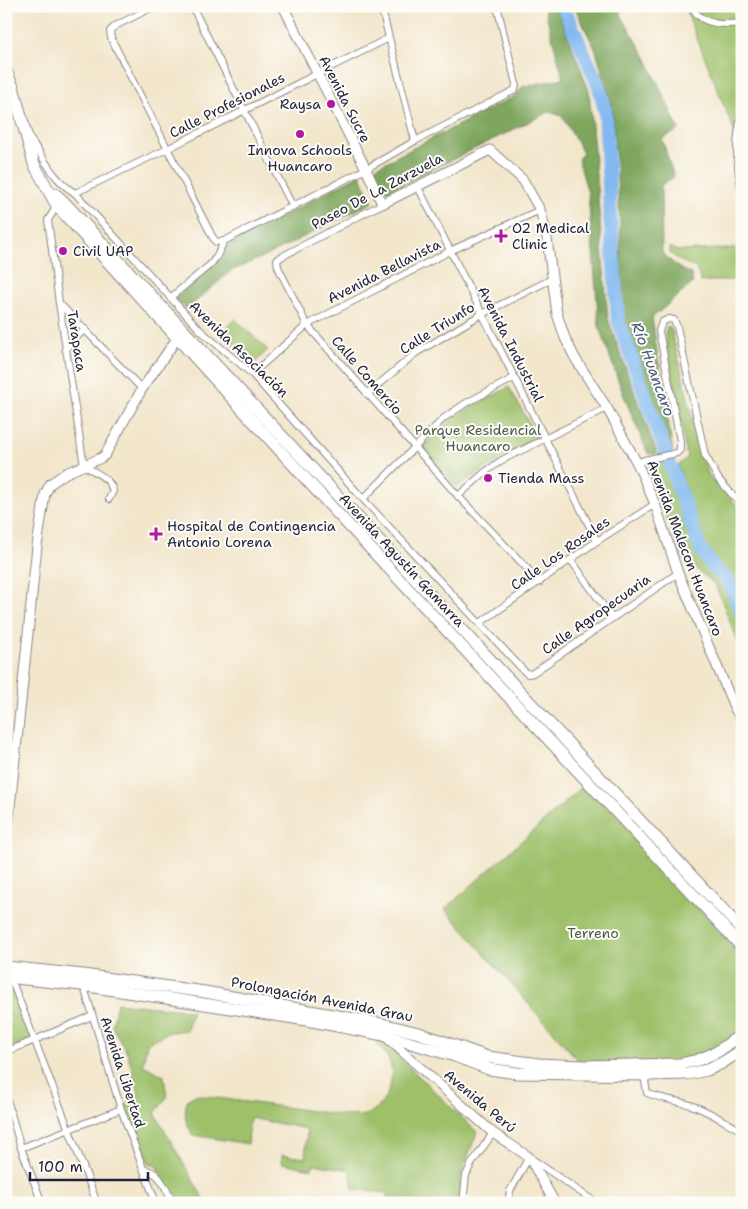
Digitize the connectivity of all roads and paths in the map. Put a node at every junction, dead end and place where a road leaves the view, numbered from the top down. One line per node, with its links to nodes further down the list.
1 (155, 6): 16 (street)
2 (192, 6): 12 (street)
3 (283, 6): 10 (street, Avenida Sucre)
4 (381, 6): 8 (street)
5 (497, 6): 15 (street, Paseo De La Zarzuela)
6 (694, 6): 7 (street)
7 (742, 23)
8 (389, 38): 10 (street, Calle Profesionales); 15 (street)
9 (6, 71): 11 (highway, Avenida Agustín Gamarra)
10 (316, 74): 12 (street, Calle Profesionales); 18 (street, Avenida Sucre)
11 (10, 89): 14 (highway, Avenida Agustín Gamarra)
12 (244, 110): 16 (street, Calle Profesionales); 25 (street)
13 (742, 115): 22 (street)
14 (26, 134): 20 (highway, Avenida Agustín Gamarra); 21 (street, Avenida Asociación)
15 (415, 141): 18 (street, Paseo De La Zarzuela)
16 (167, 149): 21 (street, Calle Profesionales); 27 (street)
17 (490, 150): 19 (street, Paseo De La Zarzuela); 26 (street, Avenida Malecon Huancaro)
18 (366, 170): 23 (street, Avenida Sucre); 25 (street, Paseo De La Zarzuela)
19 (417, 185): 23 (street, Paseo De La Zarzuela); 28 (street, Avenida Industrial)
20 (47, 188): 24 (highway, Avenida Agustín Gamarra); 36 (highway, Avenida Agustín Gamarra)
21 (75, 193): 31 (street, Avenida Asociación)
22 (742, 193)
23 (382, 204): 29 (street, Paseo De La Zarzuela)
24 (57, 206): 32 (street, Tarapaca); 36 (highway, Avenida Agustín Gamarra)
25 (293, 206): 27 (street, Paseo De La Zarzuela)
26 (540, 210): 28 (street, Avenida Bellavista); 30 (street, Avenida Malecon Huancaro)
27 (224, 241): 31 (street)
28 (450, 251): 33 (street, Avenida Industrial); 34 (street, Avenida Bellavista)
29 (277, 260): 34 (street, Calle Comercio)
30 (552, 279): 33 (street, Calle Triunfo); 42 (street, Avenida Malecon Huancaro)
31 (170, 298): 38 (street, Avenida Asociación)
32 (59, 303): 35 (street); 37 (street, Tarapaca)
33 (482, 314): 39 (street, Avenida Industrial); 41 (street, Calle Triunfo)
34 (307, 325): 38 (street, Avenida Bellavista); 41 (street, Calle Comercio)
35 (85, 328): 37 (street); 40 (street)
36 (180, 334): 40 (street); 56 (highway, Avenida Agustín Gamarra); 57 (highway, Avenida Agustín Gamarra)
37 (65, 349): 46 (street, Tarapaca)
38 (252, 374): 49 (street, Avenida Asociación)
39 (514, 378): 43 (street, Avenida Industrial); 44 (street)
40 (142, 389): 46 (street)
41 (366, 394): 44 (street, Calle Comercio)
42 (607, 408): 43 (street); 45 (street, Avenida Malecon Huancaro)
43 (544, 438): 47 (street); 52 (street, Avenida Industrial)
44 (414, 447): 47 (street, Calle Comercio); 49 (street)
45 (641, 462): 50 (street, Avenida Malecon Huancaro); 51 (street)
46 (84, 466): 48 (street); 62 (street)
47 (458, 496): 55 (street, Calle Comercio)
48 (109, 498)
49 (363, 499): 59 (street, Avenida Asociación)
50 (654, 504): 52 (street, Calle Los Rosales); 54 (street, Avenida Malecon Huancaro)
51 (742, 505)
52 (596, 541): 53 (street, Calle Los Rosales)
53 (571, 560): 55 (street, Calle Los Rosales); 58 (street)
54 (678, 573): 58 (street, Calle Agropecuaria); 61 (street, Avenida Malecon Huancaro)
55 (540, 582): 59 (street, Calle Los Rosales)
56 (421, 584): 57 (highway); 63 (highway, Avenida Agustín Gamarra)
57 (412, 593): 63 (highway, Avenida Agustín Gamarra)
58 (612, 618): 60 (street, Calle Agropecuaria)
59 (480, 623): 60 (street, Avenida Asociación)
60 (528, 674)
61 (742, 720)
62 (6, 846)
63 (662, 851): 64 (highway, Avenida Agustín Gamarra); 65 (highway, Avenida Agustín Gamarra)
64 (742, 930)
65 (742, 947)
66 (8, 972): 67 (highway, Prolongación Avenida Grau); 71 (street)
67 (83, 980): 68 (street, Avenida Libertad); 69 (highway, Prolongación Avenida Grau)
68 (92, 1016): 71 (street); 77 (street, Avenida Libertad)
69 (383, 1029): 75 (highway, Prolongación Avenida Grau); 80 (street, Avenida Perú)
70 (742, 1034): 74 (highway, Prolongación Avenida Grau)
71 (34, 1041): 73 (street); 78 (street)
72 (742, 1050): 74 (highway, Prolongación Avenida Grau)
73 (6, 1052)
74 (681, 1069): 75 (highway, Prolongación Avenida Grau)
75 (645, 1072): 79 (street)
76 (6, 1096): 81 (street)
77 (121, 1109): 78 (street); 83 (street, Avenida Libertad)
78 (70, 1129): 81 (street); 85 (street)
79 (742, 1131)
80 (493, 1133): 82 (street, Avenida Perú); 88 (street)
81 (21, 1148): 84 (street)
82 (529, 1157): 89 (street); 90 (street); 91 (street, Avenida Perú)
83 (144, 1170): 86 (street, Avenida Libertad); 87 (street)
84 (42, 1203)
85 (97, 1203)
86 (156, 1203)
87 (173, 1203)
88 (463, 1203)
89 (508, 1203)
90 (555, 1203)
91 (599, 1203)

